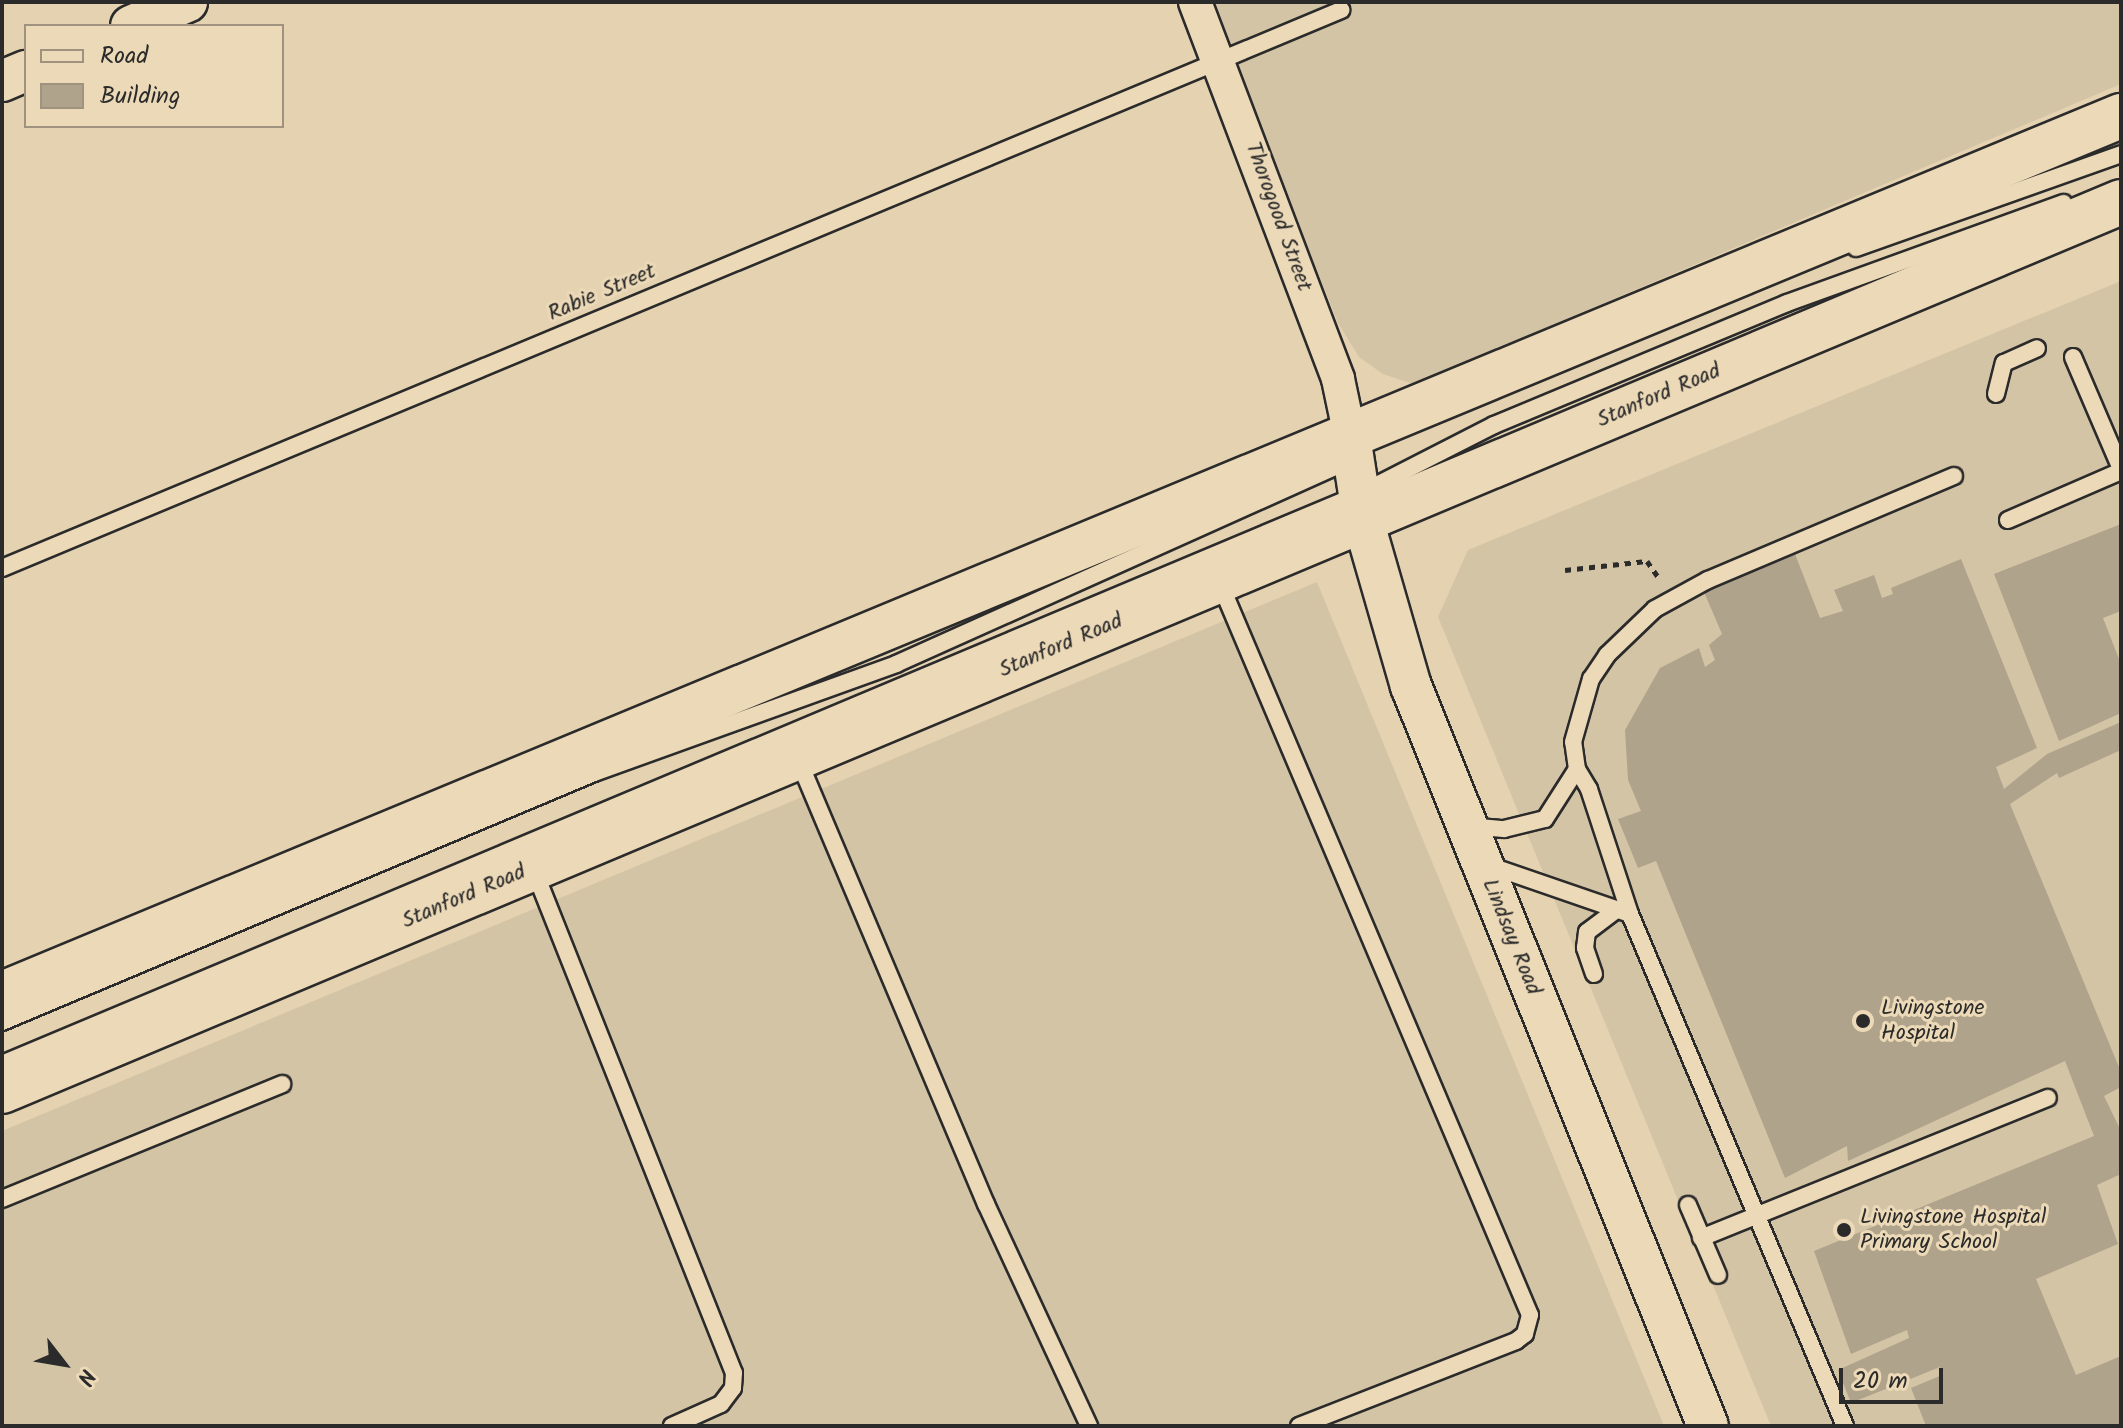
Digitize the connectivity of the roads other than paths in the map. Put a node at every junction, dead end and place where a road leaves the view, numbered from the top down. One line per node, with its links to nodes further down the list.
1 (187, 2): 4 (street)
2 (1195, 2): 5 (street, Thorogood Street)
3 (1341, 10): 5 (lane, Rabie Street)
4 (136, 24)
5 (1219, 60): 18 (street, Thorogood Street); 21 (lane, Rabie Street)
6 (24, 72): 7 (street)
7 (2, 81)
8 (2121, 116): 18 (main road, Stanford Road)
9 (2121, 154): 11 (lane)
10 (2101, 200): 18 (main road, Stanford Road)
11 (1840, 253)
12 (1740, 294): 16 (lane)
13 (2037, 348): 15 (lane)
14 (2073, 357): 17 (lane)
15 (1996, 394)
16 (1430, 422)
17 (2121, 470): 20 (lane)
18 (1360, 471): 22 (main road, Stanford Road); 25 (street, Lindsay Road); 30 (main road, Stanford Road); 31 (lane); 32 (lane)
19 (1954, 476): 24 (lane)
20 (2008, 520)
21 (2, 568)
22 (1219, 580): 23 (main road, Stanford Road); 43 (lane)
23 (797, 757): 27 (main road, Stanford Road); 42 (lane)
24 (1577, 769): 25 (lane); 28 (lane)
25 (1467, 826): 26 (street, Lindsay Road)
26 (1482, 863): 28 (lane); 44 (street, Lindsay Road)
27 (533, 868): 34 (main road, Stanford Road); 41 (lane)
28 (1623, 912): 29 (lane); 38 (lane)
29 (1594, 974)
30 (2, 994)
31 (2, 1022)
32 (2, 1064)
33 (282, 1084): 36 (lane)
34 (2, 1091)
35 (2048, 1098): 38 (lane)
36 (2, 1199)
37 (1688, 1205): 39 (lane)
38 (1756, 1215): 39 (lane); 45 (lane)
39 (1701, 1238): 40 (lane)
40 (1718, 1275)
41 (672, 1426)
42 (1089, 1426)
43 (1299, 1426)
44 (1708, 1426)
45 (1845, 1426)

